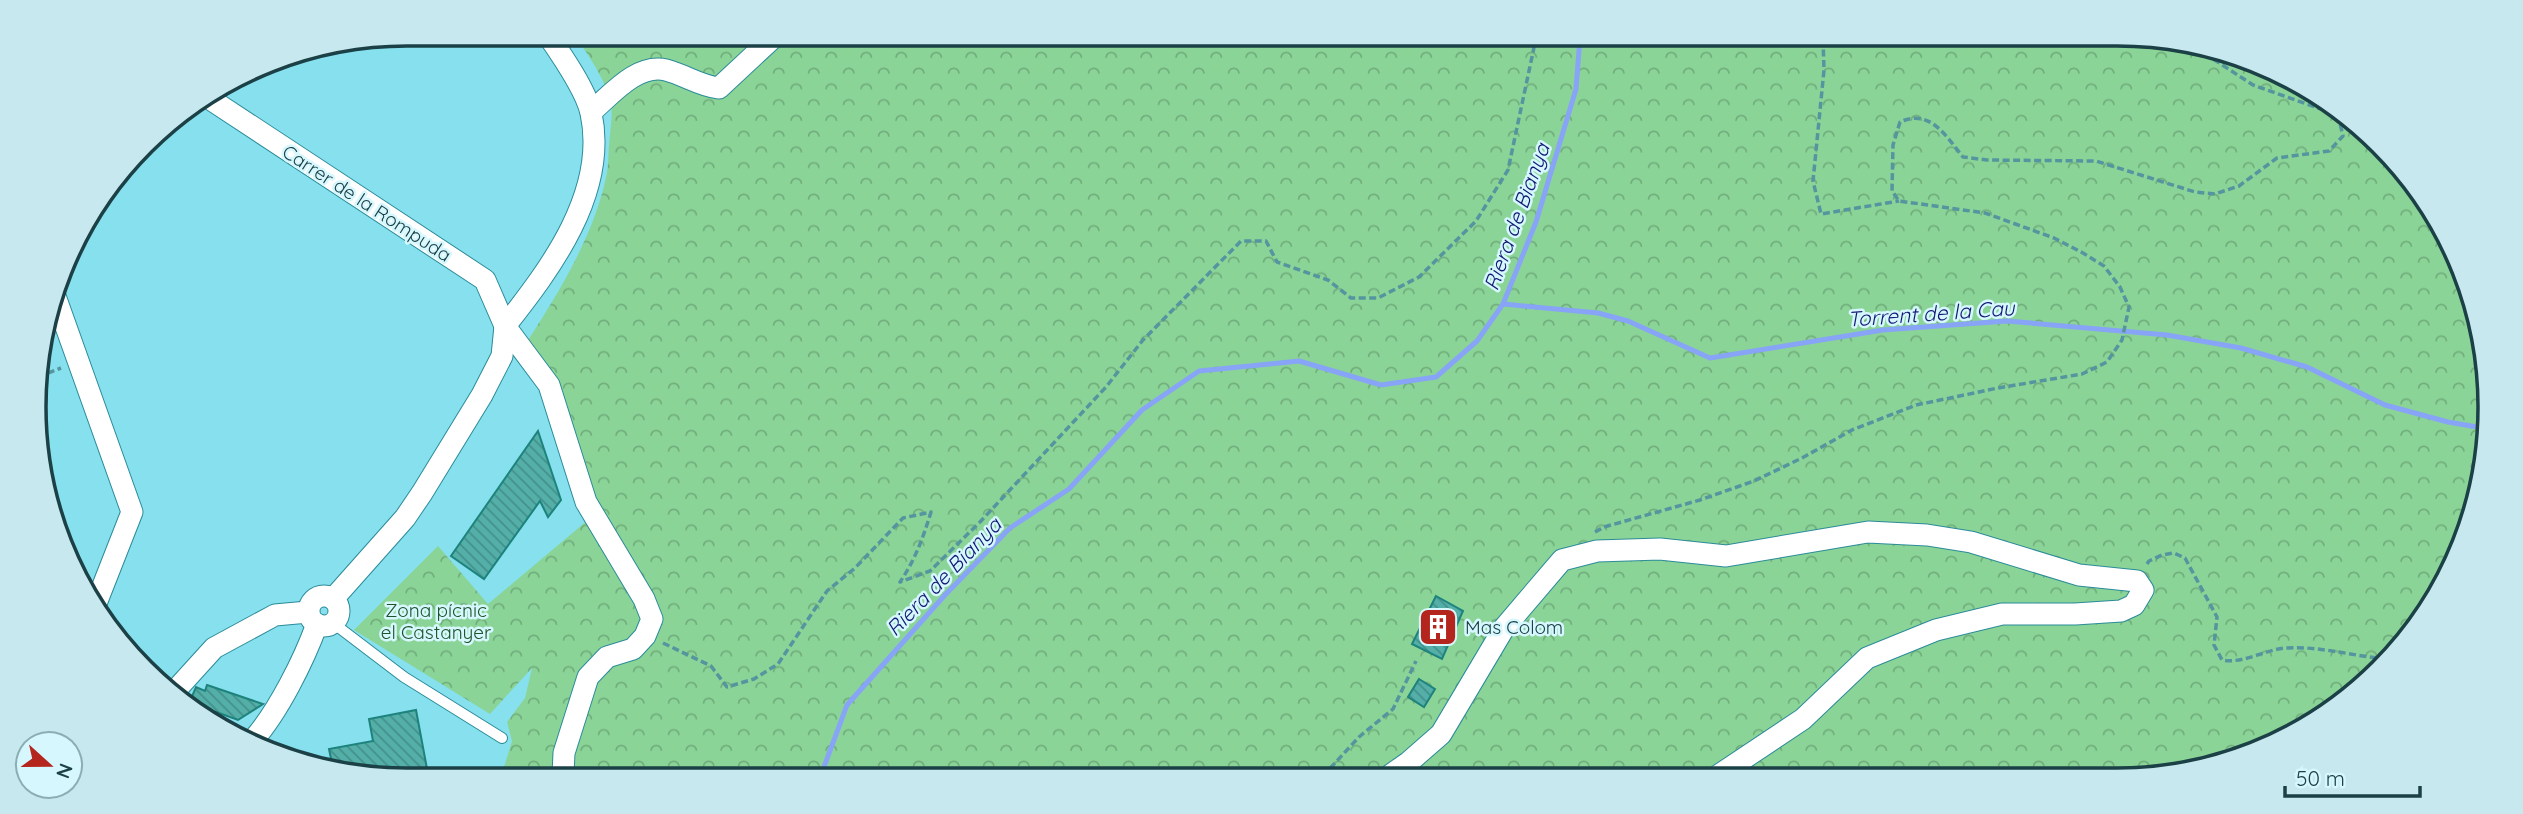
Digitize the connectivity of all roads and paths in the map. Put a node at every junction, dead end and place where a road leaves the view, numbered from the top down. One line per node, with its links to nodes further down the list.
1 (556, 46): 8 (street)
2 (764, 46): 8 (street)
3 (1534, 46): 17 (path)
4 (1823, 46): 10 (path)
5 (2213, 59): 7 (path)
6 (214, 101): 12 (street, Carrer de la Rompuda)
7 (2323, 111)
8 (591, 112): 12 (street)
9 (2340, 123): 10 (path)
10 (1899, 201): 13 (path)
11 (59, 308): 15 (street)
12 (505, 326): 16 (street); 17 (street, Carrer de la Rompuda)
13 (1593, 533)
14 (2137, 580): 18 (path); 25 (street); 26 (street)
15 (99, 596)
16 (319, 620): 20 (street); 21 (street); 22 (lane)
17 (645, 636): 23 (street)
18 (2376, 658)
19 (1416, 661): 24 (path)
20 (179, 687)
21 (257, 736)
22 (502, 738)
23 (563, 768)
24 (1330, 768)
25 (1400, 768)
26 (1728, 768)

